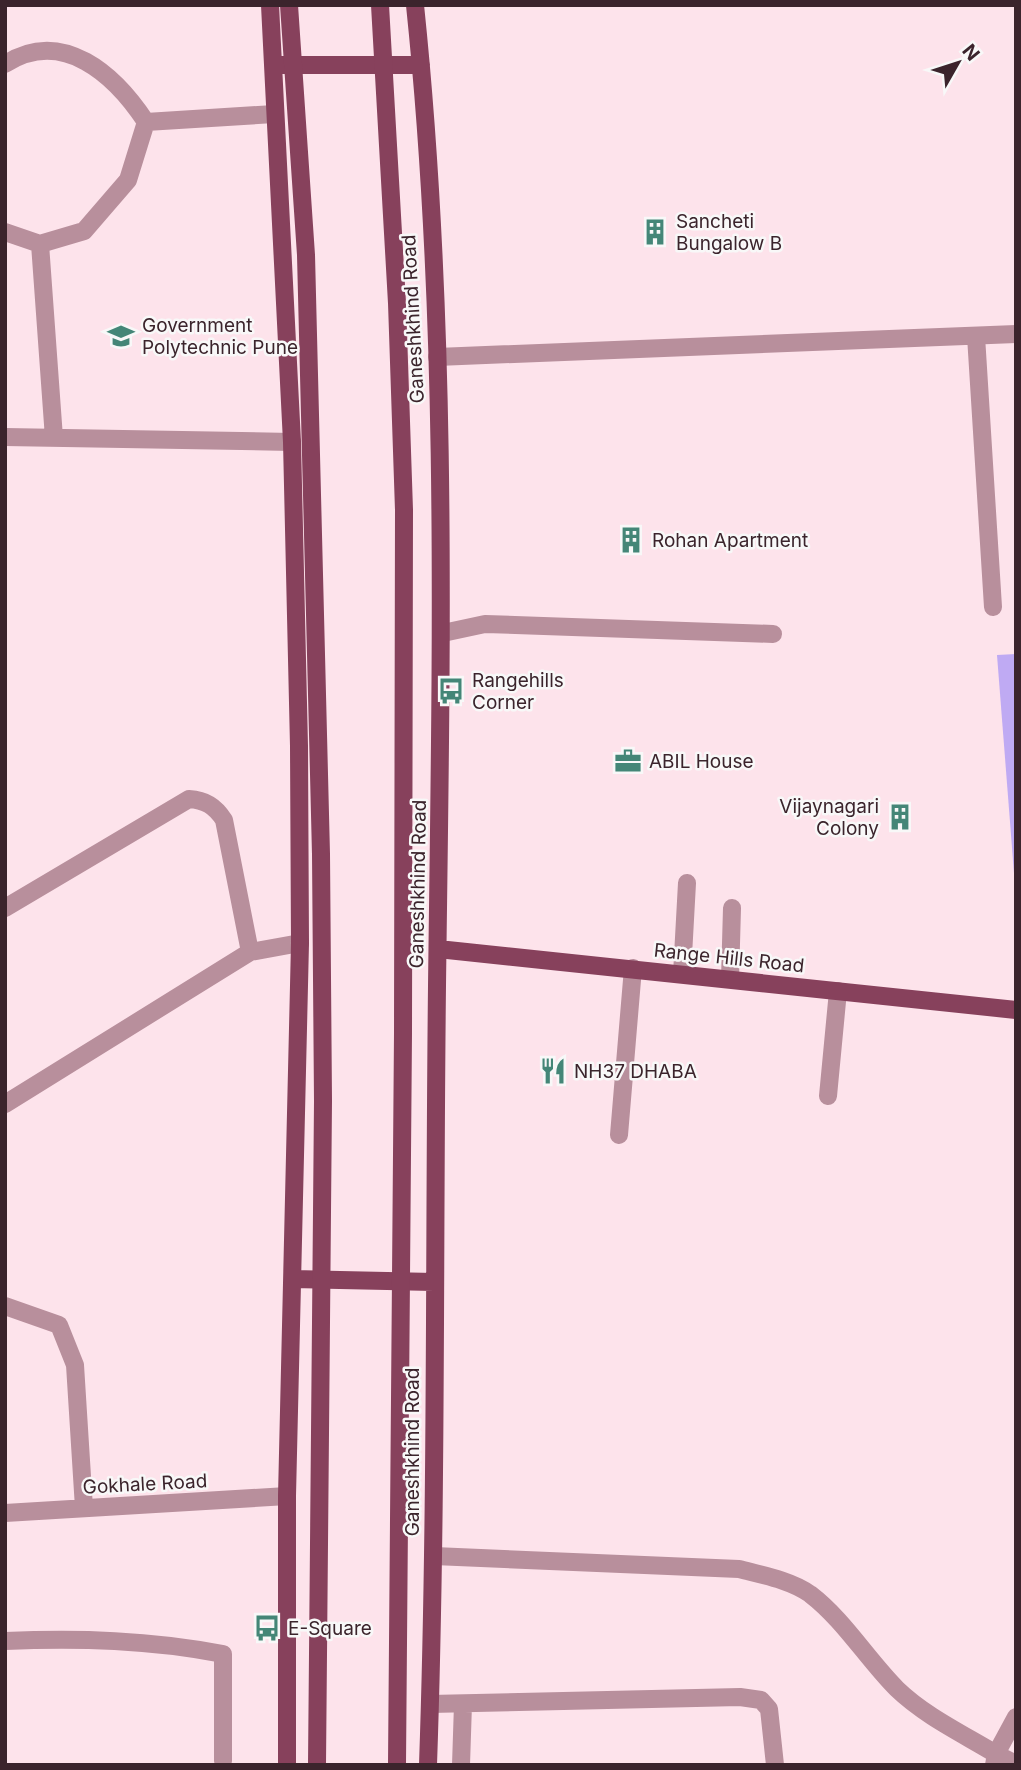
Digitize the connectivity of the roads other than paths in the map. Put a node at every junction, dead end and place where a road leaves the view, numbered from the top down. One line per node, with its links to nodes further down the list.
1 (270, 5): 6 (main road)
2 (289, 5): 50 (main road, bridge)
3 (380, 5): 51 (main road, bridge)
4 (415, 5): 7 (main road, Ganeshkhind Road)
5 (5, 64): 9 (street)
6 (272, 65): 7 (main road); 8 (main road)
7 (421, 65): 14 (main road, Ganeshkhind Road)
8 (274, 114): 9 (street); 17 (main road)
9 (146, 122): 11 (street)
10 (5, 232): 11 (street)
11 (40, 244): 16 (street)
12 (1016, 334): 13 (street)
13 (976, 336): 14 (street); 18 (street)
14 (437, 357): 19 (main road, Ganeshkhind Road)
15 (5, 437): 16 (street)
16 (54, 438): 17 (street)
17 (292, 442): 24 (main road)
18 (993, 607)
19 (443, 634): 20 (street); 25 (main road, Ganeshkhind Road)
20 (772, 634)
21 (687, 883): 28 (street)
22 (5, 908): 26 (street)
23 (732, 908): 29 (street)
24 (300, 943): 26 (street); 35 (main road)
25 (438, 949): 27 (main road, Range Hills Road); 36 (main road, Ganeshkhind Road)
26 (250, 952): 33 (street)
27 (633, 968): 28 (main road, Range Hills Road); 34 (street)
28 (682, 974): 29 (main road, Range Hills Road)
29 (730, 979): 30 (main road, Range Hills Road)
30 (838, 991): 31 (main road, Range Hills Road); 32 (street)
31 (1016, 1010)
32 (828, 1096)
33 (5, 1104)
34 (619, 1135)
35 (292, 1279): 36 (main road); 38 (main road)
36 (433, 1282): 41 (main road, Ganeshkhind Road)
37 (5, 1306): 39 (street)
38 (287, 1496): 39 (street, Gokhale Road); 49 (main road)
39 (84, 1508): 40 (street, Gokhale Road)
40 (5, 1513)
41 (434, 1556): 43 (main road, Ganeshkhind Road); 46 (street)
42 (5, 1641): 47 (street)
43 (430, 1704): 44 (street); 52 (main road, Ganeshkhind Road)
44 (463, 1704): 53 (street); 54 (street)
45 (1016, 1717): 46 (street)
46 (995, 1759): 48 (street)
47 (223, 1762)
48 (1016, 1764)
49 (287, 1765)
50 (317, 1765)
51 (397, 1765)
52 (428, 1765)
53 (461, 1765)
54 (775, 1765)

